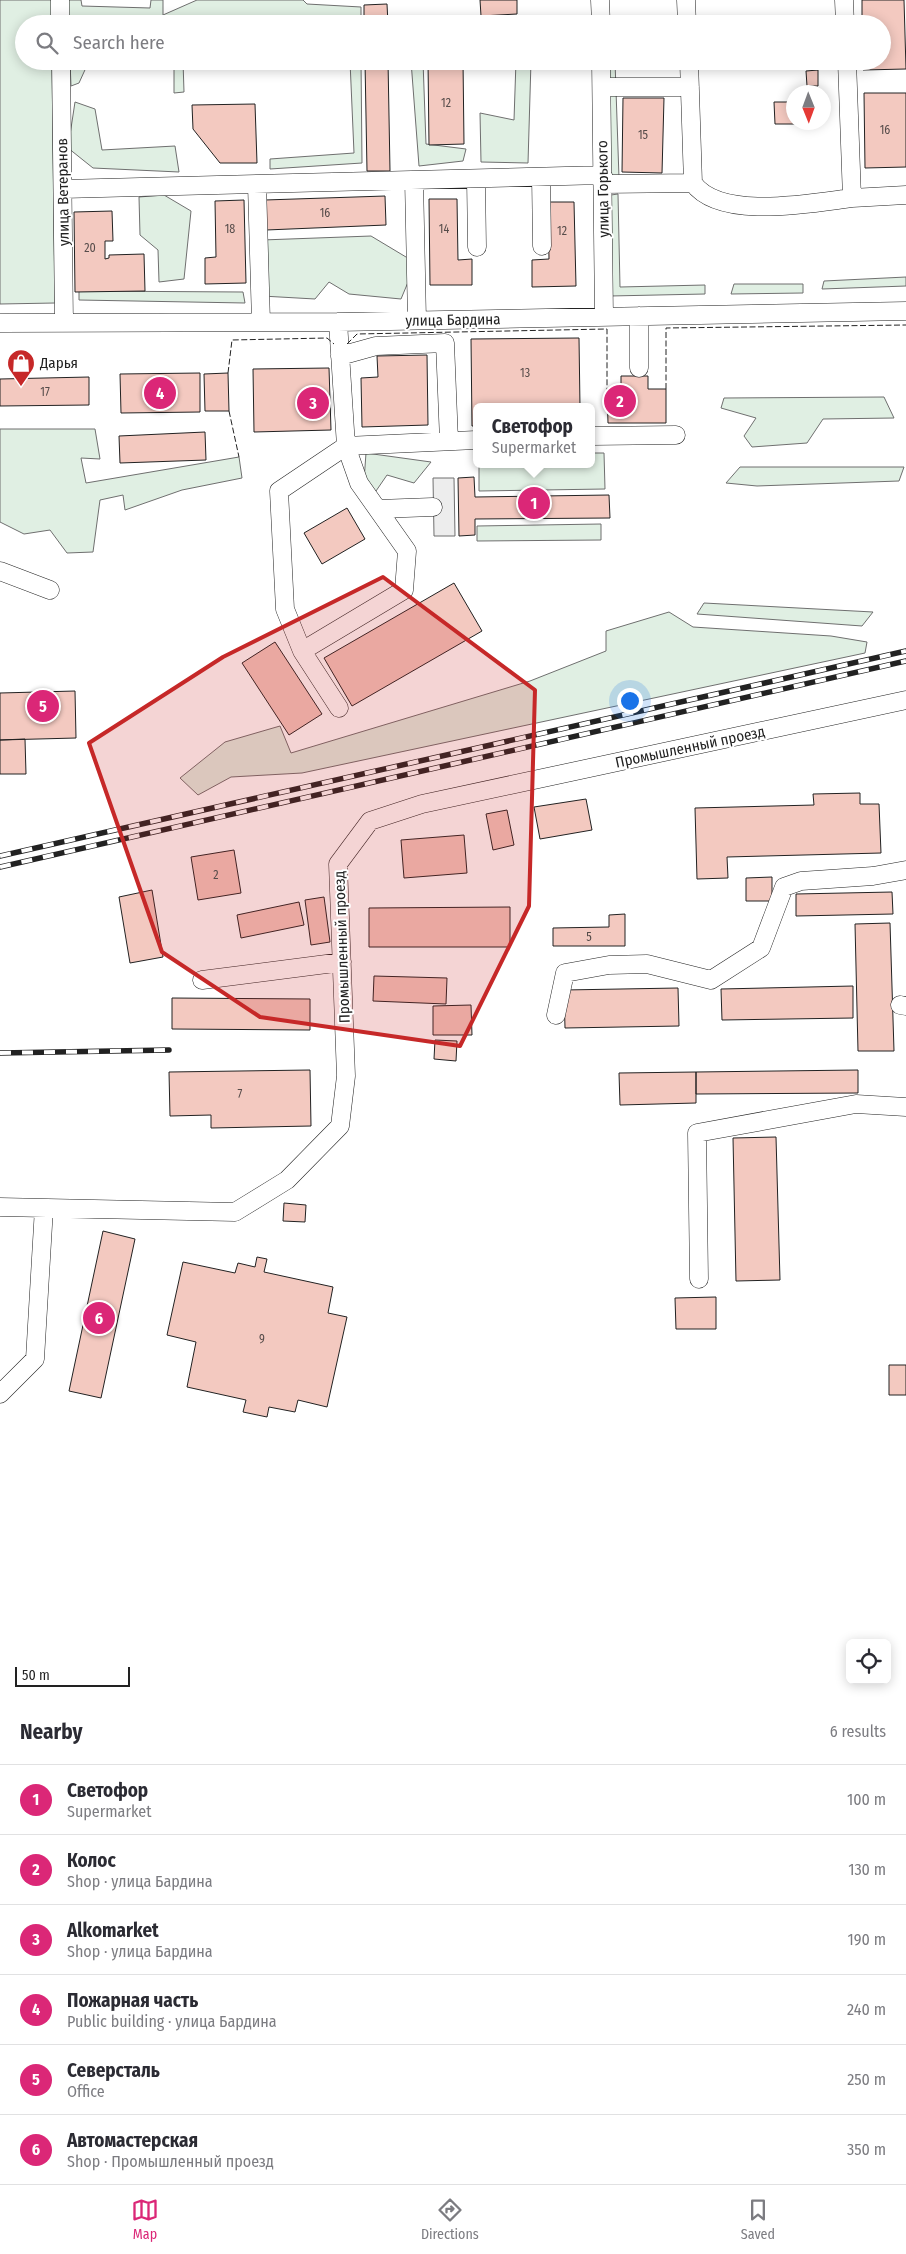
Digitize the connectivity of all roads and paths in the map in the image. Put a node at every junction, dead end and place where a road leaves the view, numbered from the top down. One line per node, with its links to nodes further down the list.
1 (60, 0): 5 (street)
2 (600, 0): 6 (street)
3 (686, 0): 7 (street)
4 (844, 0): 8 (street)
5 (60, 15)
6 (600, 15)
7 (687, 15)
8 (845, 15)
9 (61, 70): 21 (street, улица Ветеранов)
10 (601, 70): 14 (street, улица Горького)
11 (689, 70): 13 (street)
12 (847, 70): 23 (street)
13 (690, 87): 14 (street); 19 (street)
14 (602, 88): 18 (street, улица Горького)
15 (541, 177): 16 (street); 18 (street); 24 (street)
16 (476, 179): 17 (street); 25 (street)
17 (414, 180): 20 (street); 29 (street)
18 (603, 180): 19 (street); 28 (street, улица Горького)
19 (693, 183): 23 (street)
20 (257, 184): 21 (street); 30 (street)
21 (63, 190): 33 (street, улица Ветеранов)
22 (906, 195): 23 (street)
23 (852, 198)
24 (542, 246)
25 (477, 247)
26 (906, 311): 27 (street, улица Бардина)
27 (639, 316): 28 (street, улица Бардина); 35 (street)
28 (604, 317): 29 (street, улица Бардина)
29 (417, 320): 31 (street, улица Бардина)
30 (261, 322): 31 (street, улица Бардина); 33 (street, улица Бардина)
31 (338, 322): 34 (street)
32 (0, 323): 33 (street, улица Бардина)
33 (64, 323)
34 (340, 356): 39 (street); 40 (street)
35 (639, 368)
36 (676, 435): 37 (street)
37 (595, 436)
38 (473, 440): 39 (street)
39 (449, 441): 40 (street)
40 (346, 446): 42 (street); 45 (street)
41 (433, 508): 42 (street)
42 (378, 509): 45 (street)
43 (0, 571): 44 (street)
44 (50, 590)
45 (302, 651): 47 (street)
46 (906, 700): 49 (street, Промышленный проезд)
47 (339, 708)
48 (906, 870): 51 (street)
49 (342, 962): 50 (street); 54 (street, Промышленный проезд)
50 (202, 980)
51 (556, 1015)
52 (906, 1107): 55 (street)
53 (0, 1207): 54 (street, Промышленный проезд)
54 (44, 1208): 56 (street)
55 (699, 1279)
56 (0, 1394)

